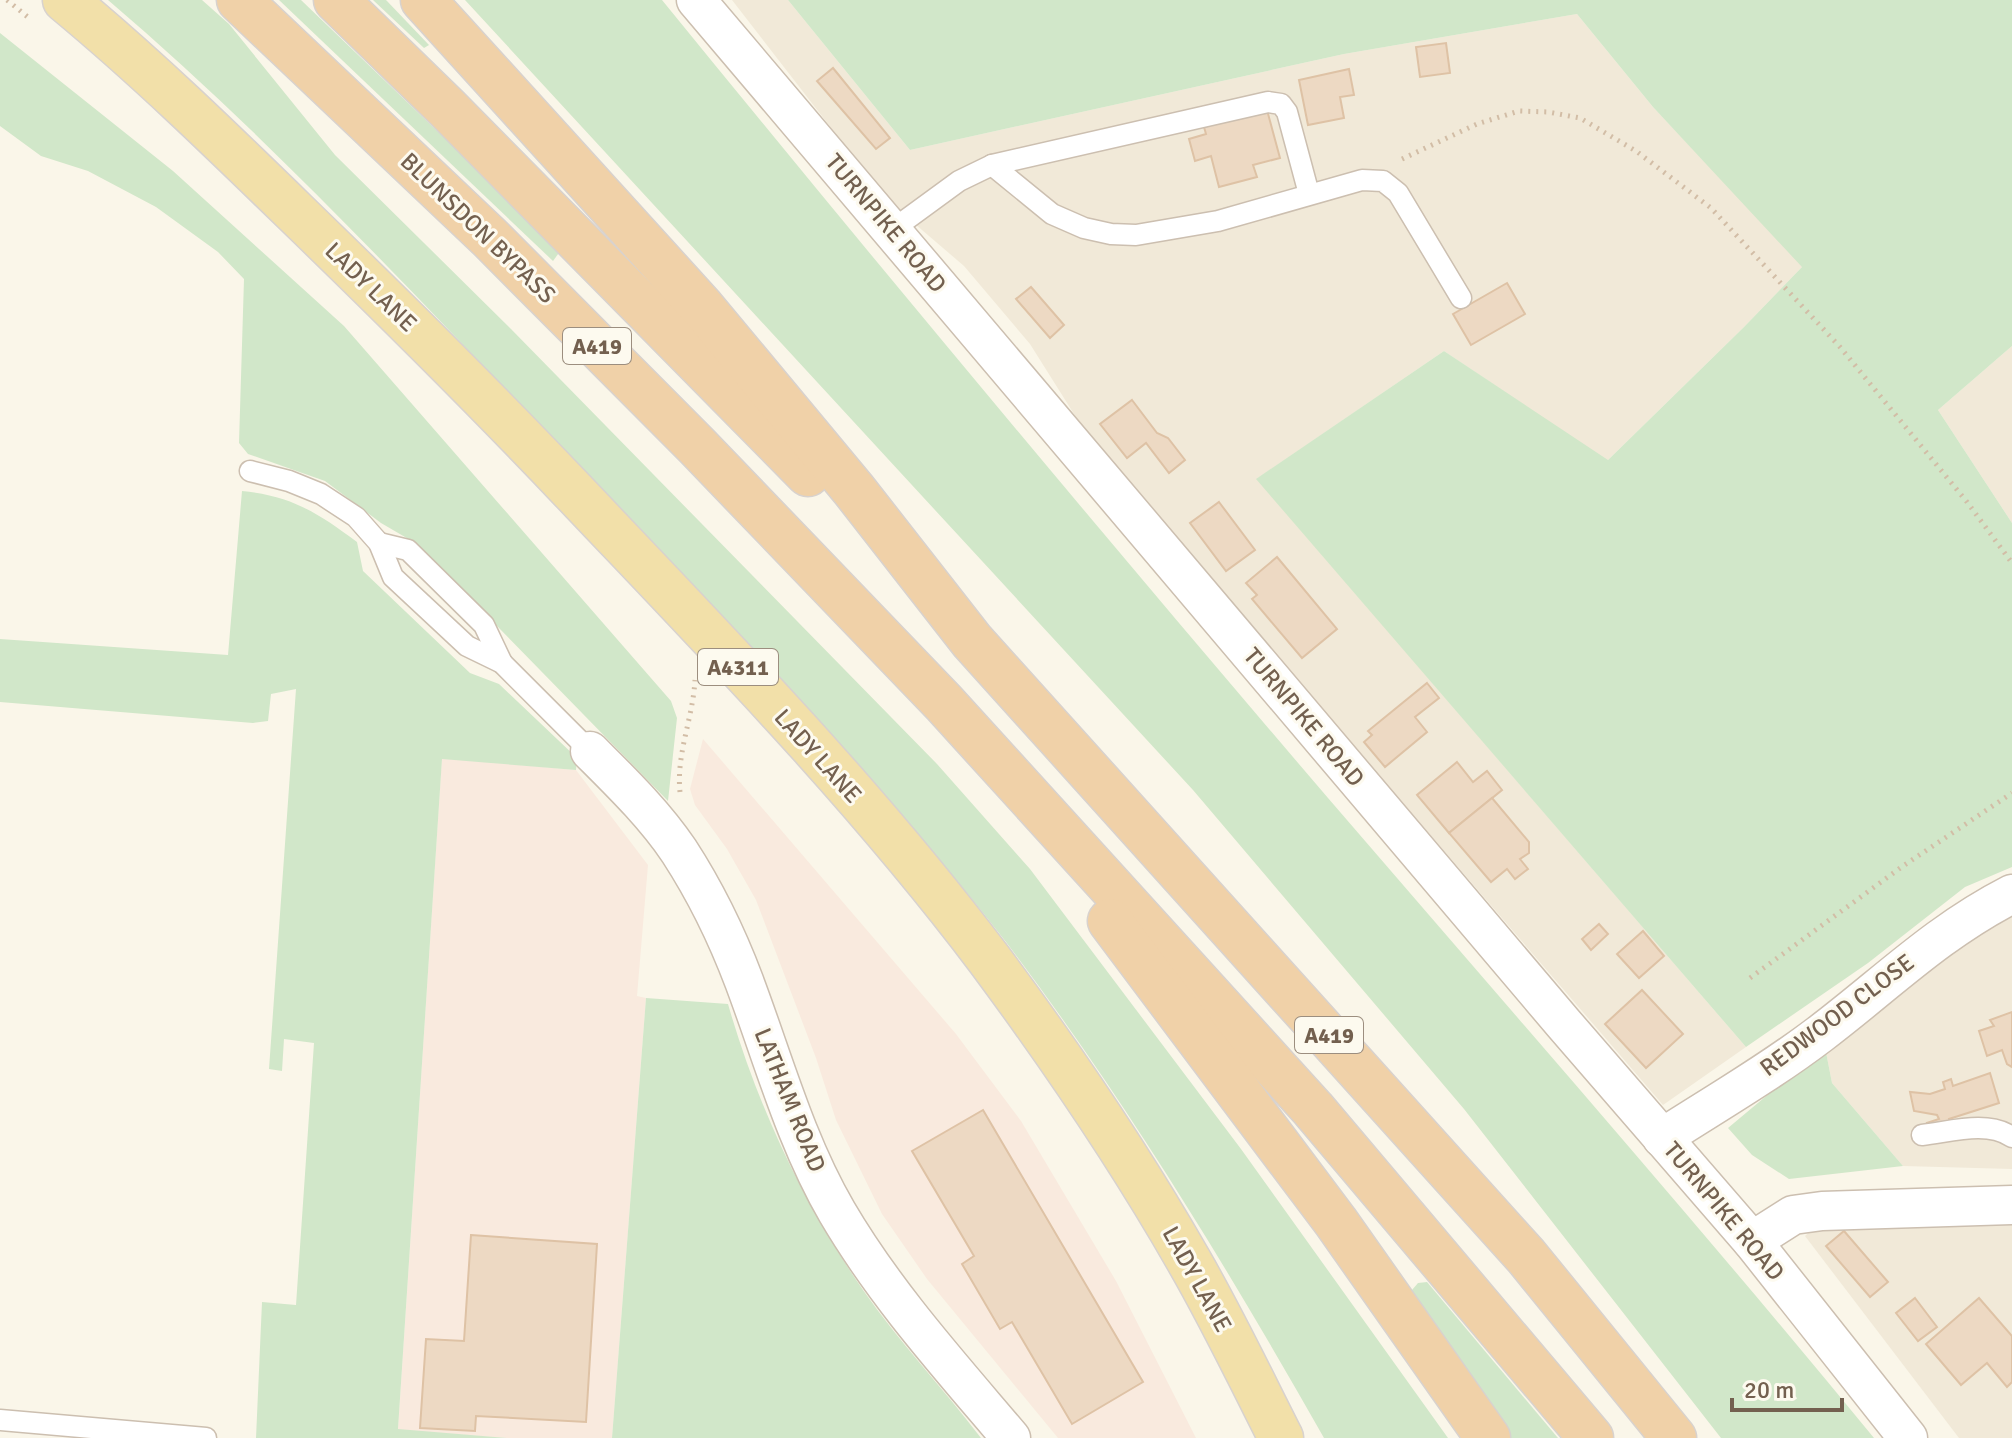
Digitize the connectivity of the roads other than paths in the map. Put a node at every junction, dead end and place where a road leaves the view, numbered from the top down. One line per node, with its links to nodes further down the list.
1 (239, 0): 14 (highway, BLUNSDON BYPASS / A419)
2 (336, 0): 12 (highway, A419)
3 (423, 0): 12 (highway, A419)
4 (696, 0): 8 (street, TURNPIKE ROAD)
5 (47, 9): 25 (main road, LADY LANE / A4311)
6 (992, 165): 7 (lane); 7 (lane); 8 (lane)
7 (1309, 194): 9 (lane)
8 (892, 230): 19 (street, TURNPIKE ROAD)
9 (1461, 298)
10 (250, 471): 11 (lane)
11 (379, 543): 13 (lane); 13 (lane)
12 (972, 641): 28 (highway, A419)
13 (502, 663): 15 (lane)
14 (944, 703): 26 (highway, A419); 27 (highway, A419)
15 (590, 751): 24 (street, LATHAM ROAD)
16 (2012, 894): 19 (street, REDWOOD CLOSE)
17 (1922, 1135): 18 (lane)
18 (2012, 1137)
19 (1662, 1138): 21 (street, TURNPIKE ROAD)
20 (2012, 1205): 21 (street)
21 (1752, 1241): 29 (street, TURNPIKE ROAD)
22 (0, 1420): 23 (lane)
23 (206, 1438)
24 (1011, 1438)
25 (1281, 1438)
26 (1488, 1438)
27 (1591, 1438)
28 (1674, 1438)
29 (1908, 1438)

